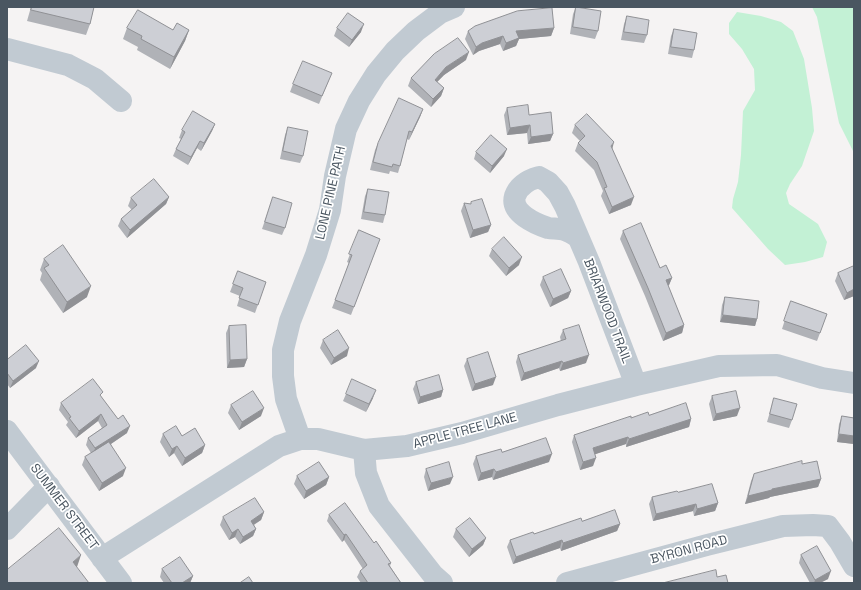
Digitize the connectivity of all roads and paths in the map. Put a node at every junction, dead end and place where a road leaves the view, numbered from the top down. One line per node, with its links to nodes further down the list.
1 (454, 7): 8 (street, LONE PINE PATH)
2 (7, 49): 3 (street)
3 (121, 102)
4 (578, 237): 6 (street, BRIARWOOD TRAIL)
5 (854, 383): 6 (street, APPLE TREE LANE)
6 (636, 385): 9 (street, APPLE TREE LANE)
7 (7, 431): 10 (street, SUMMER STREET)
8 (300, 439): 9 (street, APPLE TREE LANE); 12 (street, APPLE TREE LANE)
9 (364, 450): 15 (street)
10 (48, 486): 11 (street); 12 (street, SUMMER STREET)
11 (7, 529)
12 (102, 558): 14 (street, SUMMER STREET)
13 (854, 566): 16 (street, BYRON ROAD)
14 (121, 583)
15 (442, 583)
16 (567, 583)

